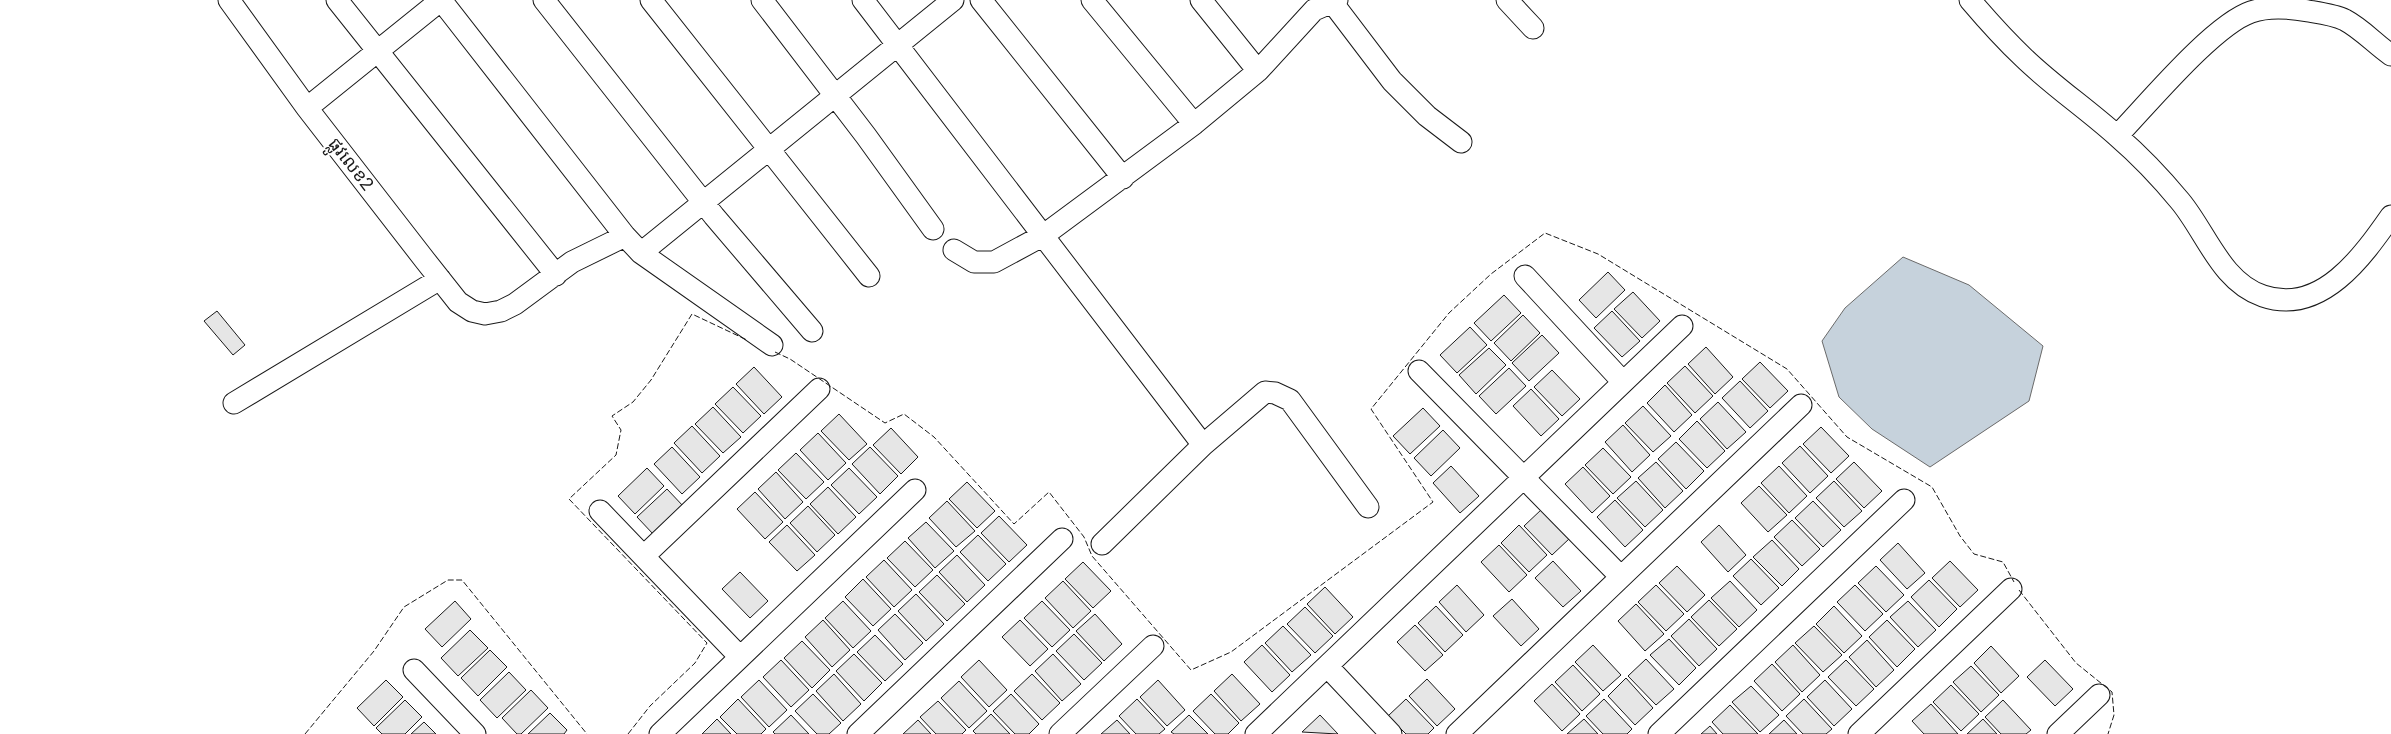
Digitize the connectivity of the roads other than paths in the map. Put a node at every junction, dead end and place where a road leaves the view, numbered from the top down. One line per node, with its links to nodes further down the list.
1 (230, 0): 21 (street, ផ្លូវលេខ2)
2 (337, 0): 17 (street)
3 (441, 0): 17 (street); 31 (street)
4 (544, 0): 27 (street)
5 (650, 0): 25 (street)
6 (762, 0): 20 (street)
7 (863, 0): 16 (street)
8 (953, 0): 16 (street)
9 (981, 0): 26 (street)
10 (1092, 0): 22 (street)
11 (1201, 0): 19 (street)
12 (1507, 0): 15 (street)
13 (1970, 0): 23 (street)
14 (1322, 3): 19 (street); 24 (street)
15 (1533, 28)
16 (898, 45): 20 (street); 30 (street)
17 (378, 50): 21 (street); 34 (street)
18 (2391, 55): 23 (street)
19 (1258, 71): 22 (street)
20 (834, 96): 25 (street); 29 (street)
21 (307, 108): 37 (street, ផ្លូវលេខ2)
22 (1194, 124): 26 (street)
23 (2117, 136): 28 (street)
24 (1461, 142)
25 (769, 150): 27 (street); 35 (street)
26 (1123, 178): 30 (street)
27 (702, 201): 33 (street); 39 (street)
28 (2391, 216)
29 (933, 229)
30 (1044, 235): 32 (street); 46 (street)
31 (625, 236): 33 (street); 34 (street)
32 (954, 250)
33 (640, 253): 40 (street)
34 (556, 275): 37 (street, ផ្លូវលេខ2)
35 (869, 276)
36 (1525, 276): 42 (street)
37 (440, 280): 44 (street)
38 (1682, 326): 42 (street)
39 (812, 331)
40 (772, 345)
41 (1419, 371): 47 (street)
42 (1623, 382): 47 (street)
43 (819, 389): 54 (street)
44 (234, 403)
45 (1801, 405): 55 (street)
46 (1202, 446): 50 (street); 53 (street)
47 (1524, 478): 55 (street); 59 (street)
48 (915, 490): 58 (street)
49 (1904, 500): 69 (street)
50 (1368, 507)
51 (600, 511): 54 (street)
52 (1062, 539): 64 (street)
53 (1102, 544)
54 (644, 556): 58 (street)
55 (1621, 577): 68 (street)
56 (2011, 588): 70 (street)
57 (1153, 646): 65 (street)
58 (740, 657): 63 (street)
59 (1327, 666): 66 (street); 67 (street)
60 (414, 670): 62 (street)
61 (2099, 695): 71 (street)
62 (468, 732)
63 (660, 734)
64 (858, 734)
65 (1060, 734)
66 (1256, 734)
67 (1391, 734)
68 (1457, 734)
69 (1659, 734)
70 (1859, 734)
71 (2058, 734)

